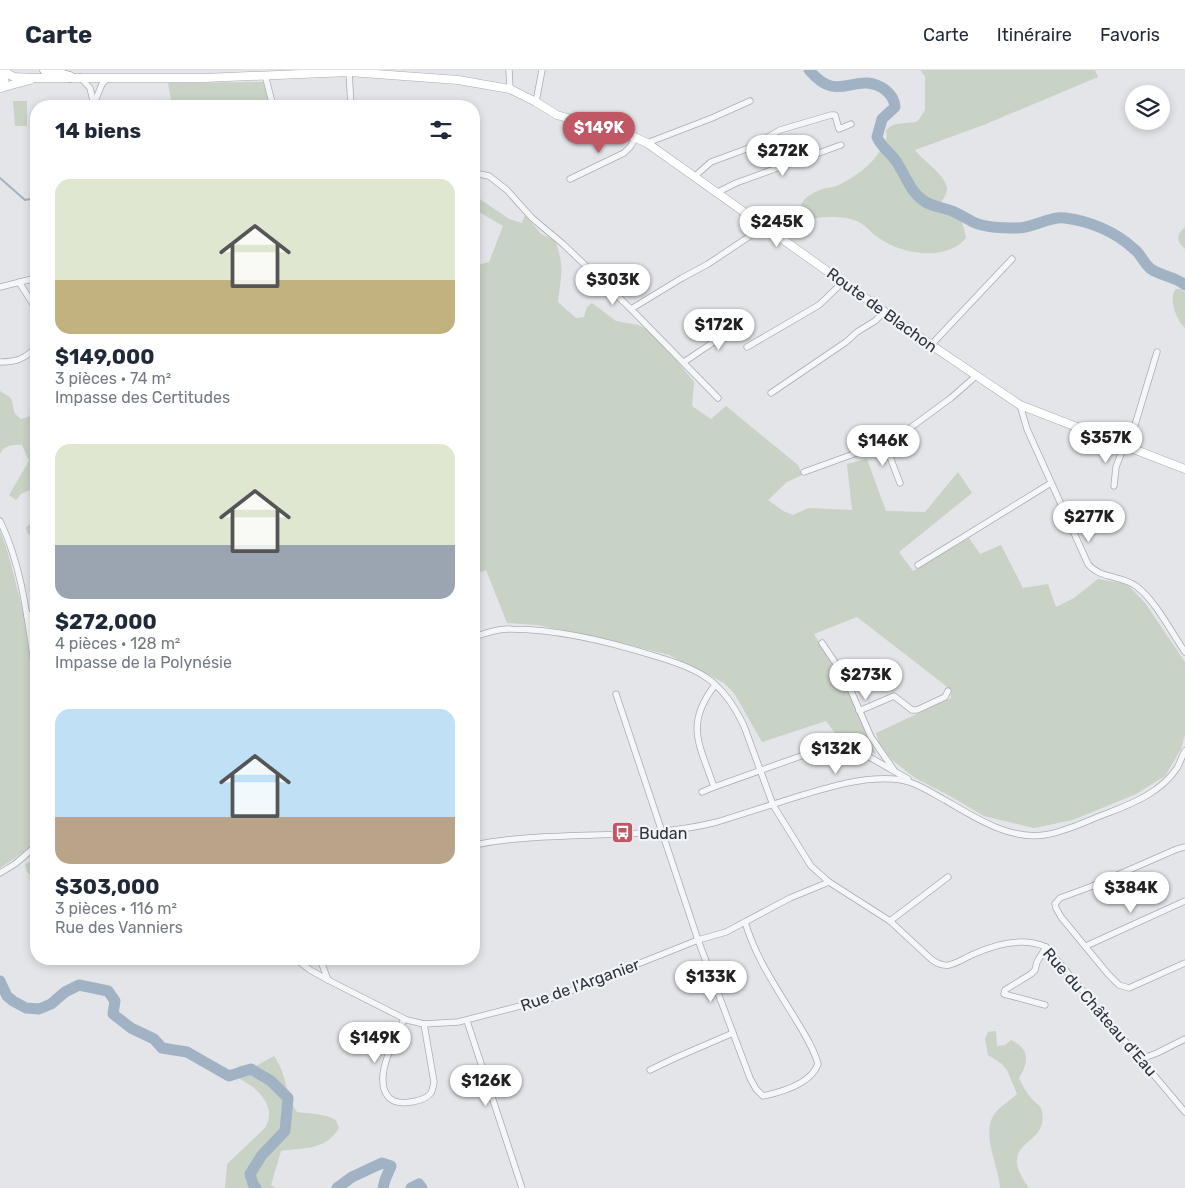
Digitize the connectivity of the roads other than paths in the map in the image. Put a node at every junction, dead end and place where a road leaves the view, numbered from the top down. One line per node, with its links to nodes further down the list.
1 (45, 70): 8 (highway)
2 (509, 70): 12 (street)
3 (542, 70): 18 (street)
4 (3, 71): 10 (street, Route de Blachon); 11 (main road)
5 (349, 72): 7 (street, Route de Blachon); 12 (street, Route de Blachon); 16 (street)
6 (224, 74): 7 (street, Route de Blachon); 9 (street, Route de Blachon)
7 (265, 75): 15 (street)
8 (75, 77): 9 (street, Route de Blachon); 10 (street, Route de Blachon); 13 (street)
9 (109, 77): 14 (street)
10 (34, 78): 11 (street, Route de Blachon)
11 (0, 88)
12 (510, 88): 18 (street, Route de Blachon)
13 (92, 100)
14 (95, 100)
15 (271, 100)
16 (351, 100)
17 (750, 101): 21 (street)
18 (536, 102): 20 (street, Route de Blachon)
19 (851, 124): 24 (street)
20 (636, 137): 21 (street, Route de Blachon); 25 (street)
21 (647, 143): 24 (street, Route de Blachon)
22 (841, 145): 26 (street)
23 (480, 174): 34 (street)
24 (695, 176): 26 (street, Route de Blachon)
25 (570, 179)
26 (718, 192): 27 (street, Route de Blachon)
27 (765, 226): 31 (street, Route de Blachon); 34 (street)
28 (1012, 259): 37 (street)
29 (30, 279): 30 (street)
30 (19, 282): 32 (street); 33 (street)
31 (843, 282): 35 (street, Route de Blachon); 38 (street)
32 (0, 287)
33 (30, 299)
34 (631, 309): 42 (street)
35 (885, 312): 37 (street, Route de Blachon); 44 (street)
36 (742, 322): 42 (street)
37 (931, 345): 43 (street, Route de Blachon)
38 (747, 347)
39 (30, 352): 41 (street)
40 (1156, 352): 48 (street)
41 (0, 362)
42 (684, 362): 45 (street)
43 (976, 376): 46 (street, Route de Blachon); 47 (street)
44 (771, 393)
45 (718, 398)
46 (1020, 406): 48 (street, Route de Blachon); 52 (street)
47 (885, 444): 50 (street); 51 (street)
48 (1126, 447): 49 (street, Route de Blachon); 53 (street)
49 (1185, 469)
50 (804, 472)
51 (900, 483)
52 (1051, 483): 55 (street); 61 (street)
53 (1114, 486)
54 (0, 521): 57 (street)
55 (918, 566)
56 (30, 615): 57 (street)
57 (27, 616): 59 (street)
58 (480, 635): 62 (street, Rue du Château d'Eau)
59 (30, 636)
60 (822, 642): 65 (street)
61 (1185, 652)
62 (715, 685): 69 (street, Rue du Château d'Eau); 72 (street)
63 (948, 690): 65 (street)
64 (616, 694): 75 (street)
65 (859, 711): 70 (street)
66 (1185, 751): 67 (street)
67 (1181, 759): 68 (street); 71 (street)
68 (1185, 765)
69 (760, 771): 70 (street); 72 (street); 74 (street, Rue du Château d'Eau)
70 (895, 772): 71 (street)
71 (914, 783): 74 (street)
72 (714, 788): 73 (street)
73 (702, 792)
74 (773, 805): 75 (street); 81 (street, Rue du Château d'Eau)
75 (660, 831): 76 (street); 85 (street)
76 (480, 844)
77 (1185, 848): 86 (street)
78 (30, 851): 79 (street)
79 (0, 872)
80 (948, 877): 84 (street)
81 (829, 882): 83 (street, Rue de l'Arganier); 84 (street, Rue du Château d'Eau)
82 (1185, 901): 86 (street)
83 (745, 922): 85 (street, Rue de l'Arganier); 96 (street)
84 (890, 922): 87 (street, Rue du Château d'Eau)
85 (698, 940): 94 (street, Rue de l'Arganier); 96 (street)
86 (1086, 946): 88 (street)
87 (1046, 947): 92 (street); 98 (street, Rue du Château d'Eau)
88 (1185, 963)
89 (304, 965): 91 (street, Rue de l'Arganier)
90 (322, 965): 91 (street)
91 (328, 980): 93 (street, Rue de l'Arganier)
92 (1044, 1004)
93 (404, 1019): 95 (street, Rue de l'Arganier); 95 (street)
94 (467, 1021): 95 (street, Rue de l'Arganier); 101 (street)
95 (424, 1024)
96 (733, 1033): 99 (street)
97 (1185, 1039): 98 (street)
98 (1141, 1058): 100 (street, Rue du Château d'Eau)
99 (650, 1070)
100 (1185, 1112)
101 (522, 1188)

